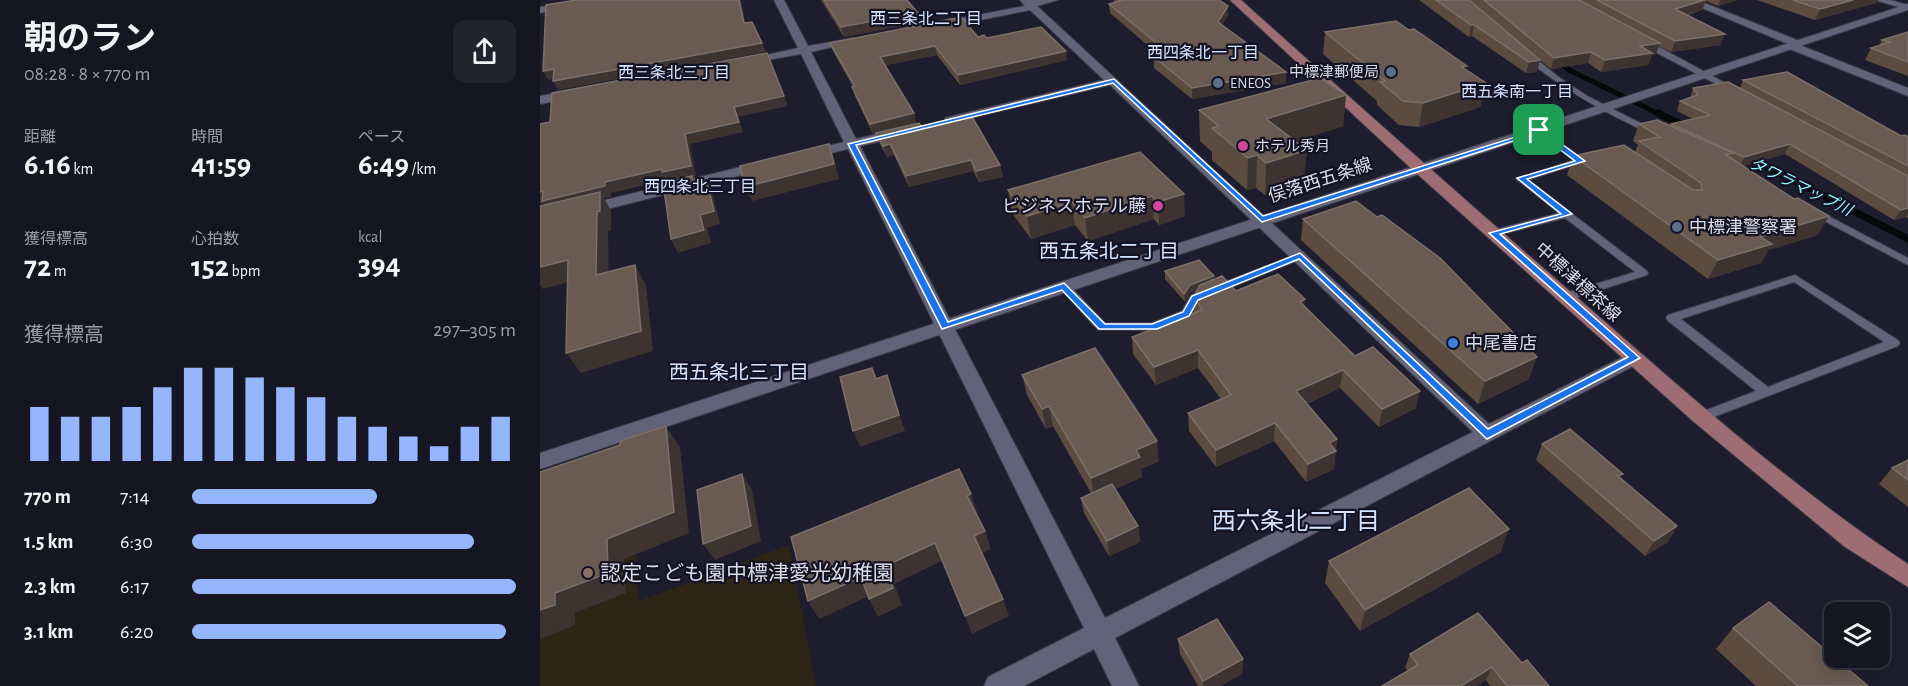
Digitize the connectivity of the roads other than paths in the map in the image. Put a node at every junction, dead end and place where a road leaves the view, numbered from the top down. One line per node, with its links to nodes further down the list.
1 (603, 0): 8 (street)
2 (779, 0): 14 (street)
3 (1053, 0): 7 (street)
4 (1235, 0): 31 (main road, 中標津標茶線)
5 (1688, 0): 13 (street)
6 (1880, 0): 9 (street)
7 (1029, 4): 10 (street); 18 (street)
8 (540, 10)
9 (1905, 10): 13 (street, 俣落西五条線)
10 (930, 26)
11 (1635, 37): 17 (lane)
12 (861, 39): 14 (street)
13 (1795, 45): 17 (street, 俣落西五条線); 20 (street)
14 (803, 50): 16 (street); 28 (street)
15 (1524, 52): 23 (lane)
16 (734, 63)
17 (1705, 74): 21 (lane); 23 (street, 俣落西五条線)
18 (1114, 81): 24 (street); 34 (street)
19 (586, 92): 22 (street)
20 (1908, 92)
21 (1746, 96)
22 (540, 100)
23 (1606, 107): 26 (street, 俣落西五条線); 27 (lane)
24 (932, 125)
25 (909, 130): 28 (street)
26 (1539, 130): 30 (lane); 31 (street, 俣落西五条線)
27 (1663, 135)
28 (852, 144): 35 (street); 41 (street)
29 (1592, 159): 30 (lane)
30 (1581, 161): 33 (lane)
31 (1420, 169): 34 (street, 俣落西五条線); 36 (main road, 中標津標茶線)
32 (1804, 206): 38 (lane)
33 (1568, 214): 36 (lane); 40 (lane)
34 (1262, 220): 37 (street); 39 (street, 俣落西五条線)
35 (540, 221)
36 (1494, 233): 40 (main road, 中標津標茶線)
37 (1300, 256): 39 (lane); 45 (street)
38 (1908, 261)
39 (1064, 286): 41 (street, 俣落西五条線)
40 (1566, 297): 42 (main road, 中標津標茶線)
41 (945, 326): 46 (street, 俣落西五条線); 48 (street)
42 (1635, 358): 44 (main road, 中標津標茶線); 45 (street)
43 (1766, 392): 43 (lane); 44 (lane)
44 (1701, 417): 47 (main road, 中標津標茶線)
45 (1487, 434): 48 (street)
46 (540, 461)
47 (1908, 577)
48 (1100, 633): 49 (street); 50 (street)
49 (997, 686)
50 (1126, 686)

